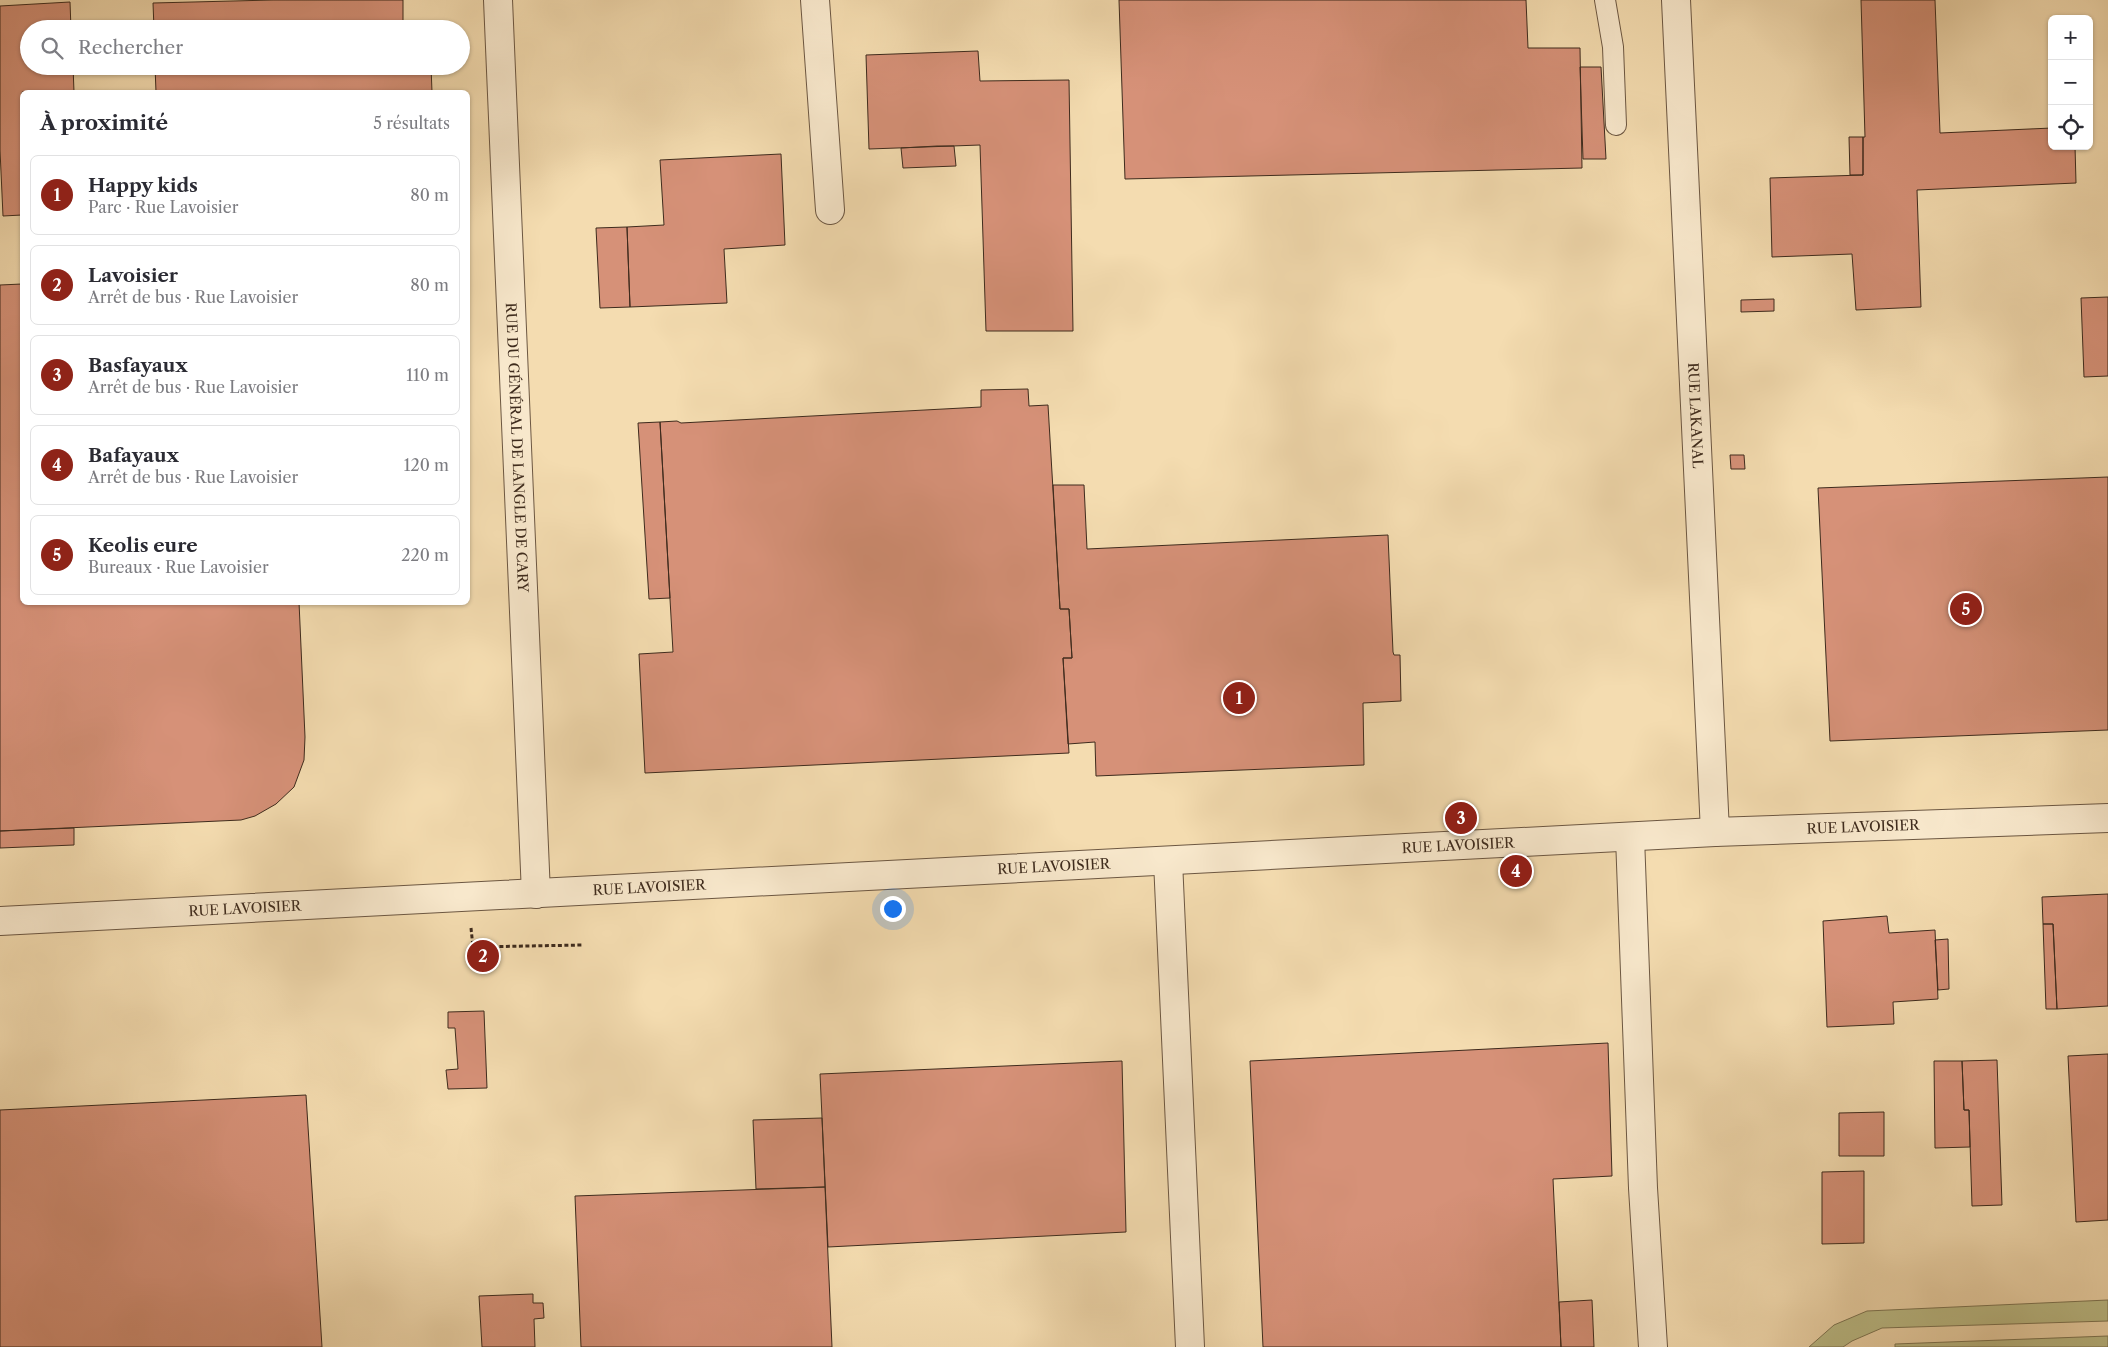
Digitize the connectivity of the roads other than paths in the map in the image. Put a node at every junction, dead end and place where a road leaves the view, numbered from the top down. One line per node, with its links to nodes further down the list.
1 (498, 0): 11 (street, RUE DU GÉNÉRAL DE LANGLE DE CARY)
2 (815, 0): 6 (street)
3 (1605, 0): 5 (lane)
4 (1676, 0): 8 (street, RUE LAKANAL)
5 (1616, 125)
6 (830, 210)
7 (2108, 818): 8 (street, RUE LAVOISIER)
8 (1715, 832): 9 (street, RUE LAVOISIER)
9 (1630, 837): 10 (street, RUE LAVOISIER); 14 (street)
10 (1168, 861): 11 (street, RUE LAVOISIER); 13 (street)
11 (536, 894): 12 (street, RUE LAVOISIER)
12 (0, 921)
13 (1190, 1347)
14 (1653, 1347)

